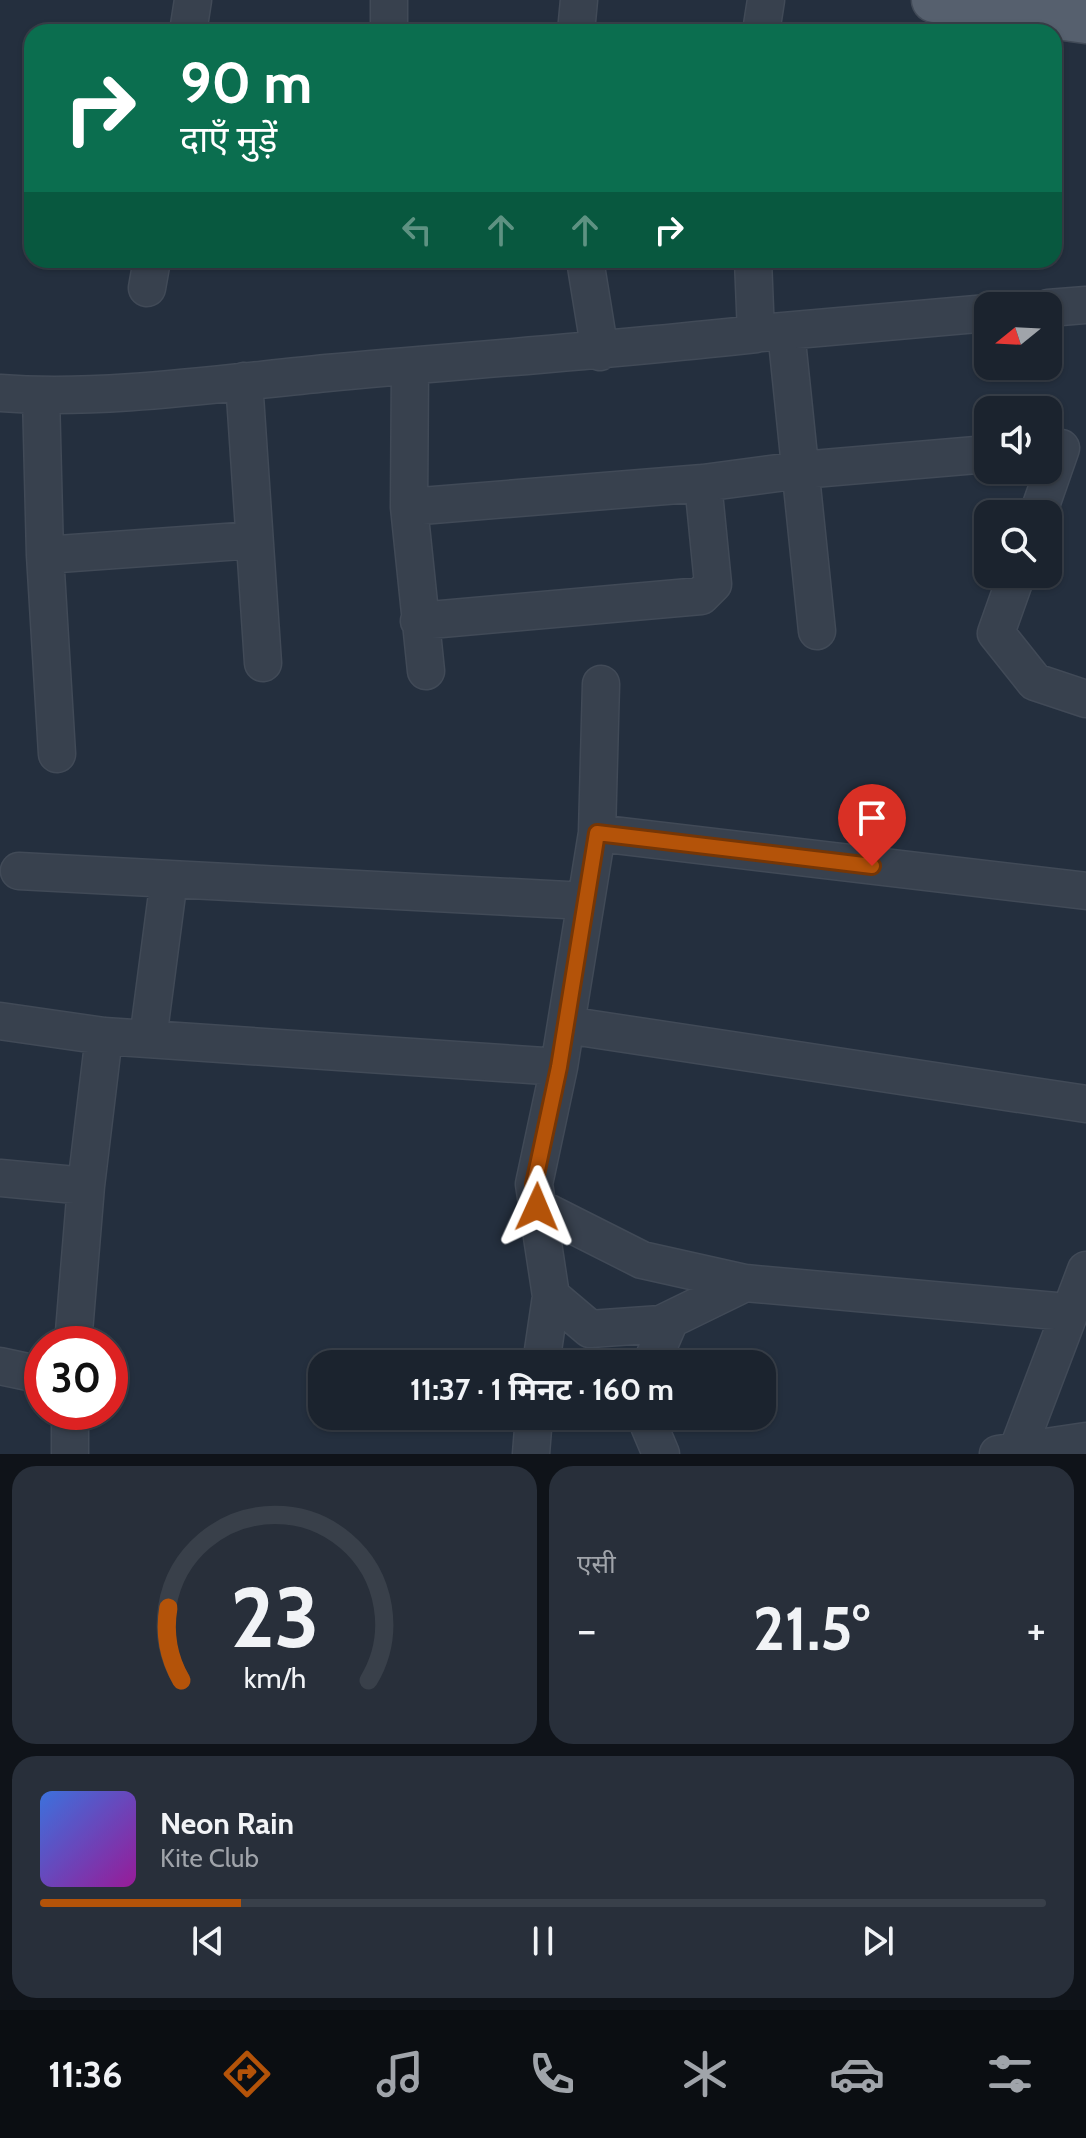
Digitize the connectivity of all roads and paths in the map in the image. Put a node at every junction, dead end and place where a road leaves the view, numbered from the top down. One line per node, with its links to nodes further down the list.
1 (193, 0): 6 (street)
2 (389, 0): 7 (street)
3 (579, 0): 8 (street)
4 (766, 0): 9 (street)
5 (934, 0): 10 (main road)
6 (189, 24)
7 (389, 24)
8 (577, 24)
9 (762, 24)
10 (1065, 24)
11 (586, 268): 17 (street)
12 (755, 268): 16 (street)
13 (1086, 305): 14 (street)
14 (1062, 307)
15 (974, 314): 16 (street)
16 (771, 332): 17 (street); 24 (street)
17 (600, 352): 18 (street)
18 (410, 367): 19 (street); 27 (street)
19 (244, 381): 21 (street); 28 (street)
20 (0, 393): 21 (street)
21 (41, 396): 29 (street)
22 (1065, 452): 26 (street)
23 (974, 455): 24 (street)
24 (801, 470): 25 (street); 32 (street)
25 (703, 483): 27 (street); 31 (street)
26 (1044, 500)
27 (409, 507): 31 (street)
28 (254, 540): 29 (street); 33 (street)
29 (45, 555): 37 (street)
30 (1012, 588): 36 (street)
31 (419, 621): 34 (street)
32 (817, 631)
33 (263, 663)
34 (426, 671)
35 (601, 684): 38 (street)
36 (1086, 699)
37 (57, 754)
38 (597, 833): 41 (street); 42 (street)
39 (19, 871): 40 (street)
40 (169, 879): 42 (street); 46 (street)
41 (1086, 891)
42 (586, 901): 44 (street)
43 (0, 1021): 45 (street)
44 (566, 1025): 47 (street); 48 (street)
45 (104, 1036): 46 (street); 50 (street)
46 (148, 1039): 47 (street)
47 (559, 1067): 51 (street)
48 (1086, 1104)
49 (0, 1178): 50 (street)
50 (86, 1186): 57 (street)
51 (537, 1207): 53 (street); 54 (street)
52 (1086, 1270): 55 (street)
53 (745, 1283): 55 (street); 56 (street)
54 (551, 1296): 56 (street); 58 (street)
55 (1067, 1312): 66 (street)
56 (670, 1320): 59 (street)
57 (74, 1326)
58 (543, 1350)
59 (657, 1350)
60 (0, 1366): 61 (street)
61 (24, 1371)
62 (70, 1430): 67 (street)
63 (533, 1430): 68 (street)
64 (651, 1430): 69 (street)
65 (1086, 1441): 66 (street)
66 (1010, 1453)
67 (70, 1454)
68 (531, 1454)
69 (661, 1454)

